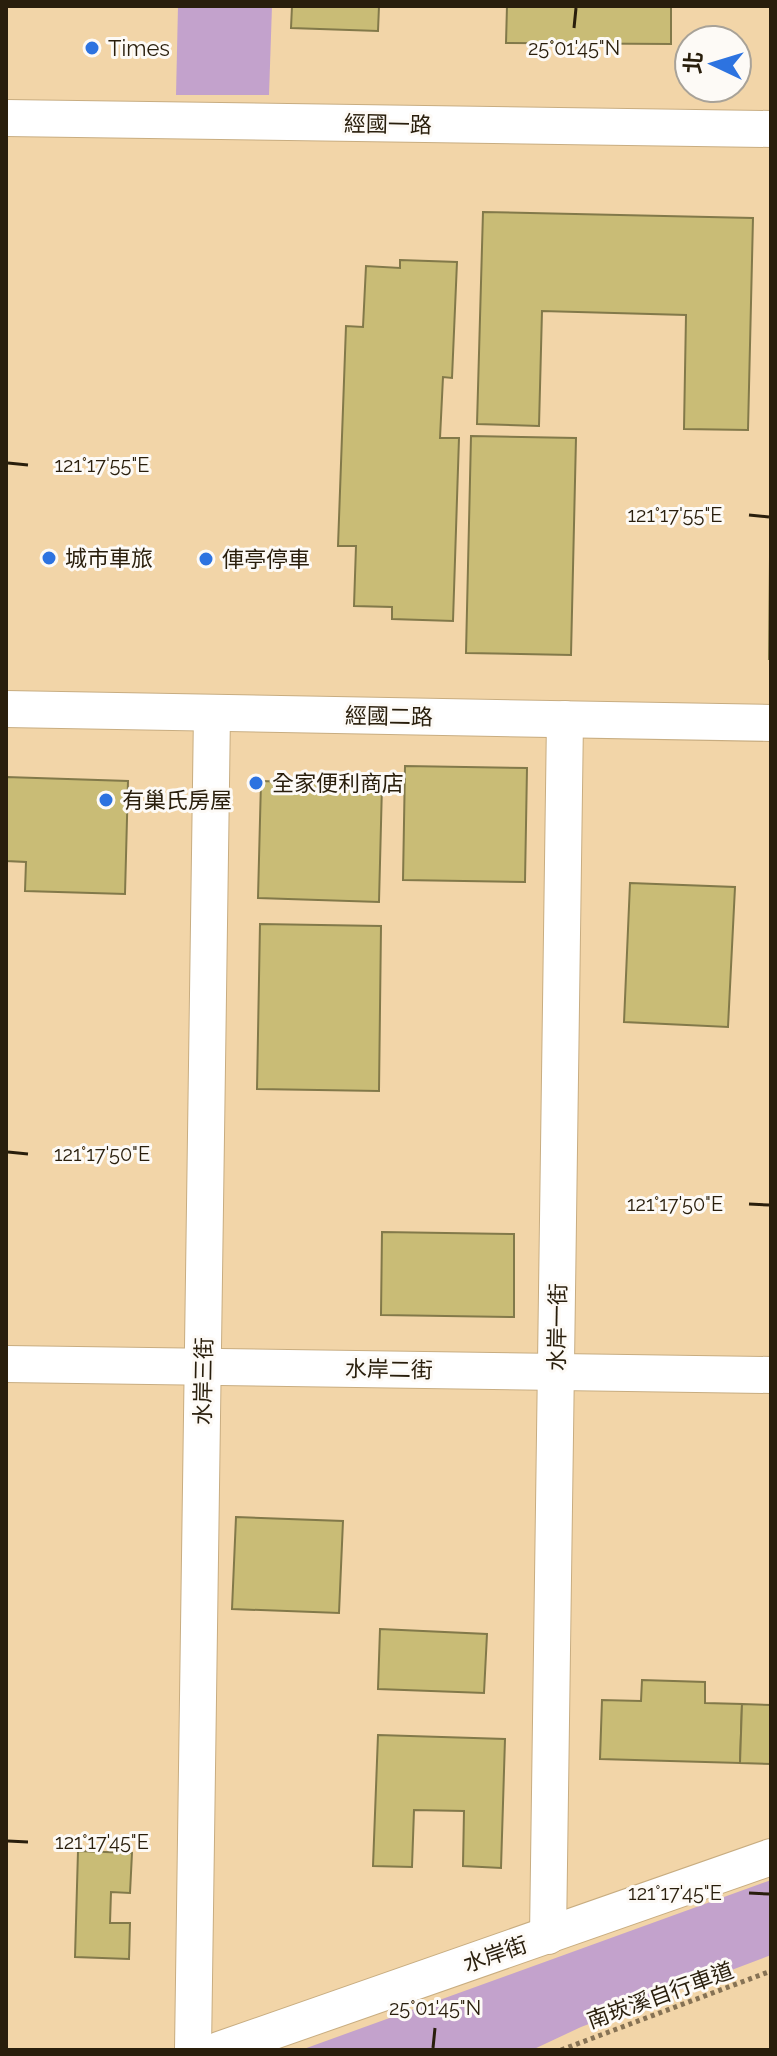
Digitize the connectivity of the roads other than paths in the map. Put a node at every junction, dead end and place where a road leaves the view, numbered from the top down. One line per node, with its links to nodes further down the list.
1 (6, 118): 2 (street, 經國一路)
2 (771, 129)
3 (6, 709): 4 (street, 經國二路)
4 (212, 713): 5 (street, 經國二路); 8 (street, 水岸三街)
5 (565, 719): 6 (street, 經國二路); 9 (street, 水岸一街)
6 (771, 723)
7 (6, 1364): 8 (street, 水岸二街)
8 (203, 1367): 9 (street, 水岸二街); 13 (street, 水岸三街)
9 (556, 1372): 10 (street, 水岸二街); 12 (street, 水岸一街)
10 (771, 1375)
11 (771, 1857): 12 (street, 水岸街)
12 (548, 1936): 14 (street, 水岸街)
13 (193, 2050)
14 (219, 2050)

